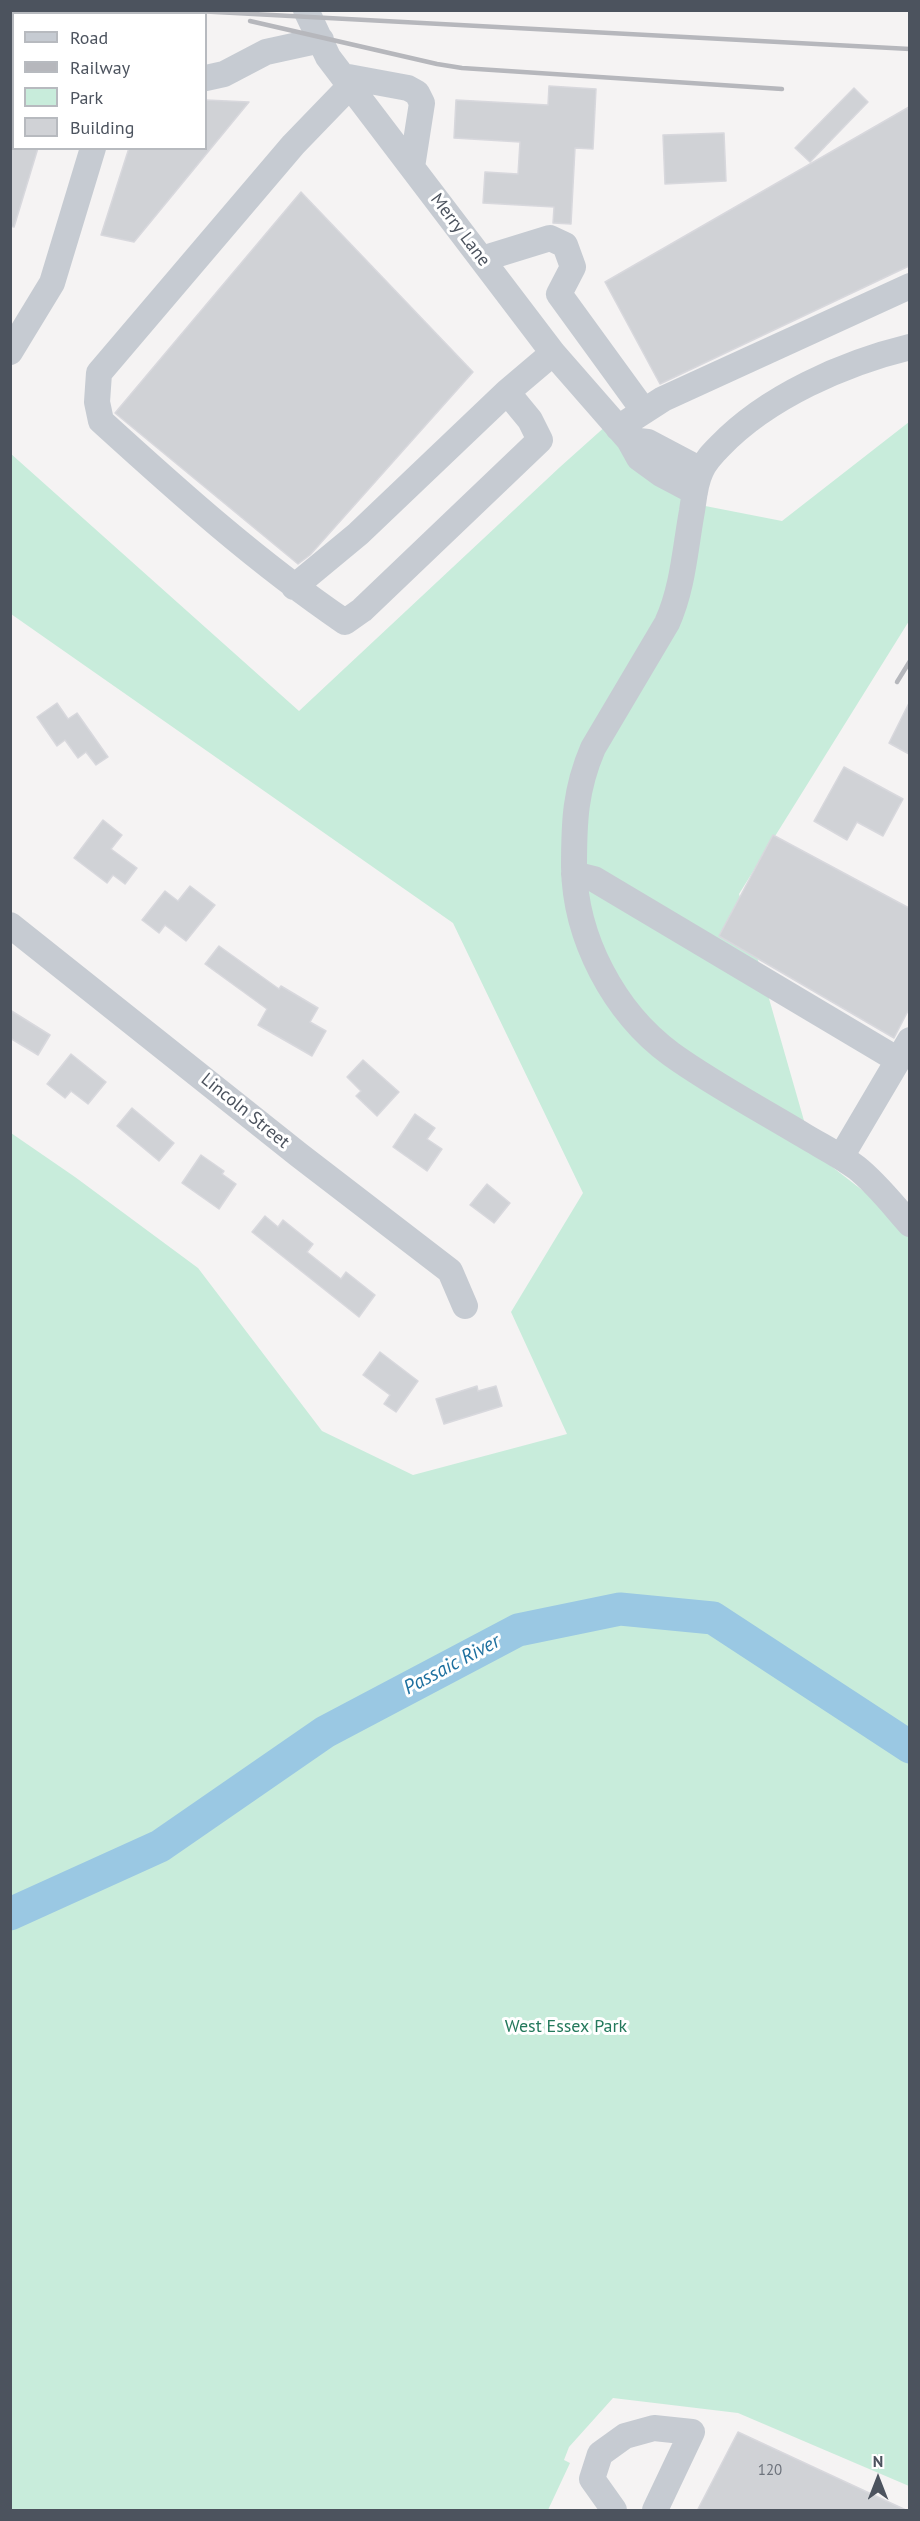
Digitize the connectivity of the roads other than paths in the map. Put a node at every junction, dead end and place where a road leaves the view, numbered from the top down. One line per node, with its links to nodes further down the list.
1 (306, 10): 2 (street, Merry Lane)
2 (321, 40): 3 (street); 4 (street, Merry Lane)
3 (207, 78)
4 (346, 81): 6 (street, Merry Lane); 6 (street); 17 (street)
5 (92, 150): 10 (street)
6 (412, 167): 7 (street, Merry Lane)
7 (482, 259): 11 (street, Merry Lane); 13 (street)
8 (909, 286): 13 (street)
9 (909, 347): 15 (street)
10 (10, 352)
11 (553, 352): 12 (street); 14 (street, Merry Lane)
12 (507, 392): 17 (street); 17 (street)
13 (644, 411): 14 (street)
14 (624, 434): 15 (street, Merry Lane); 16 (street)
15 (698, 481): 16 (street)
16 (690, 524): 18 (street)
17 (294, 587)
18 (574, 874): 20 (street); 21 (street)
19 (10, 926): 23 (street, Lincoln Street)
20 (904, 1050): 21 (street)
21 (841, 1157): 22 (street)
22 (909, 1224)
23 (465, 1306)
24 (614, 2511): 25 (street)
25 (656, 2511)

